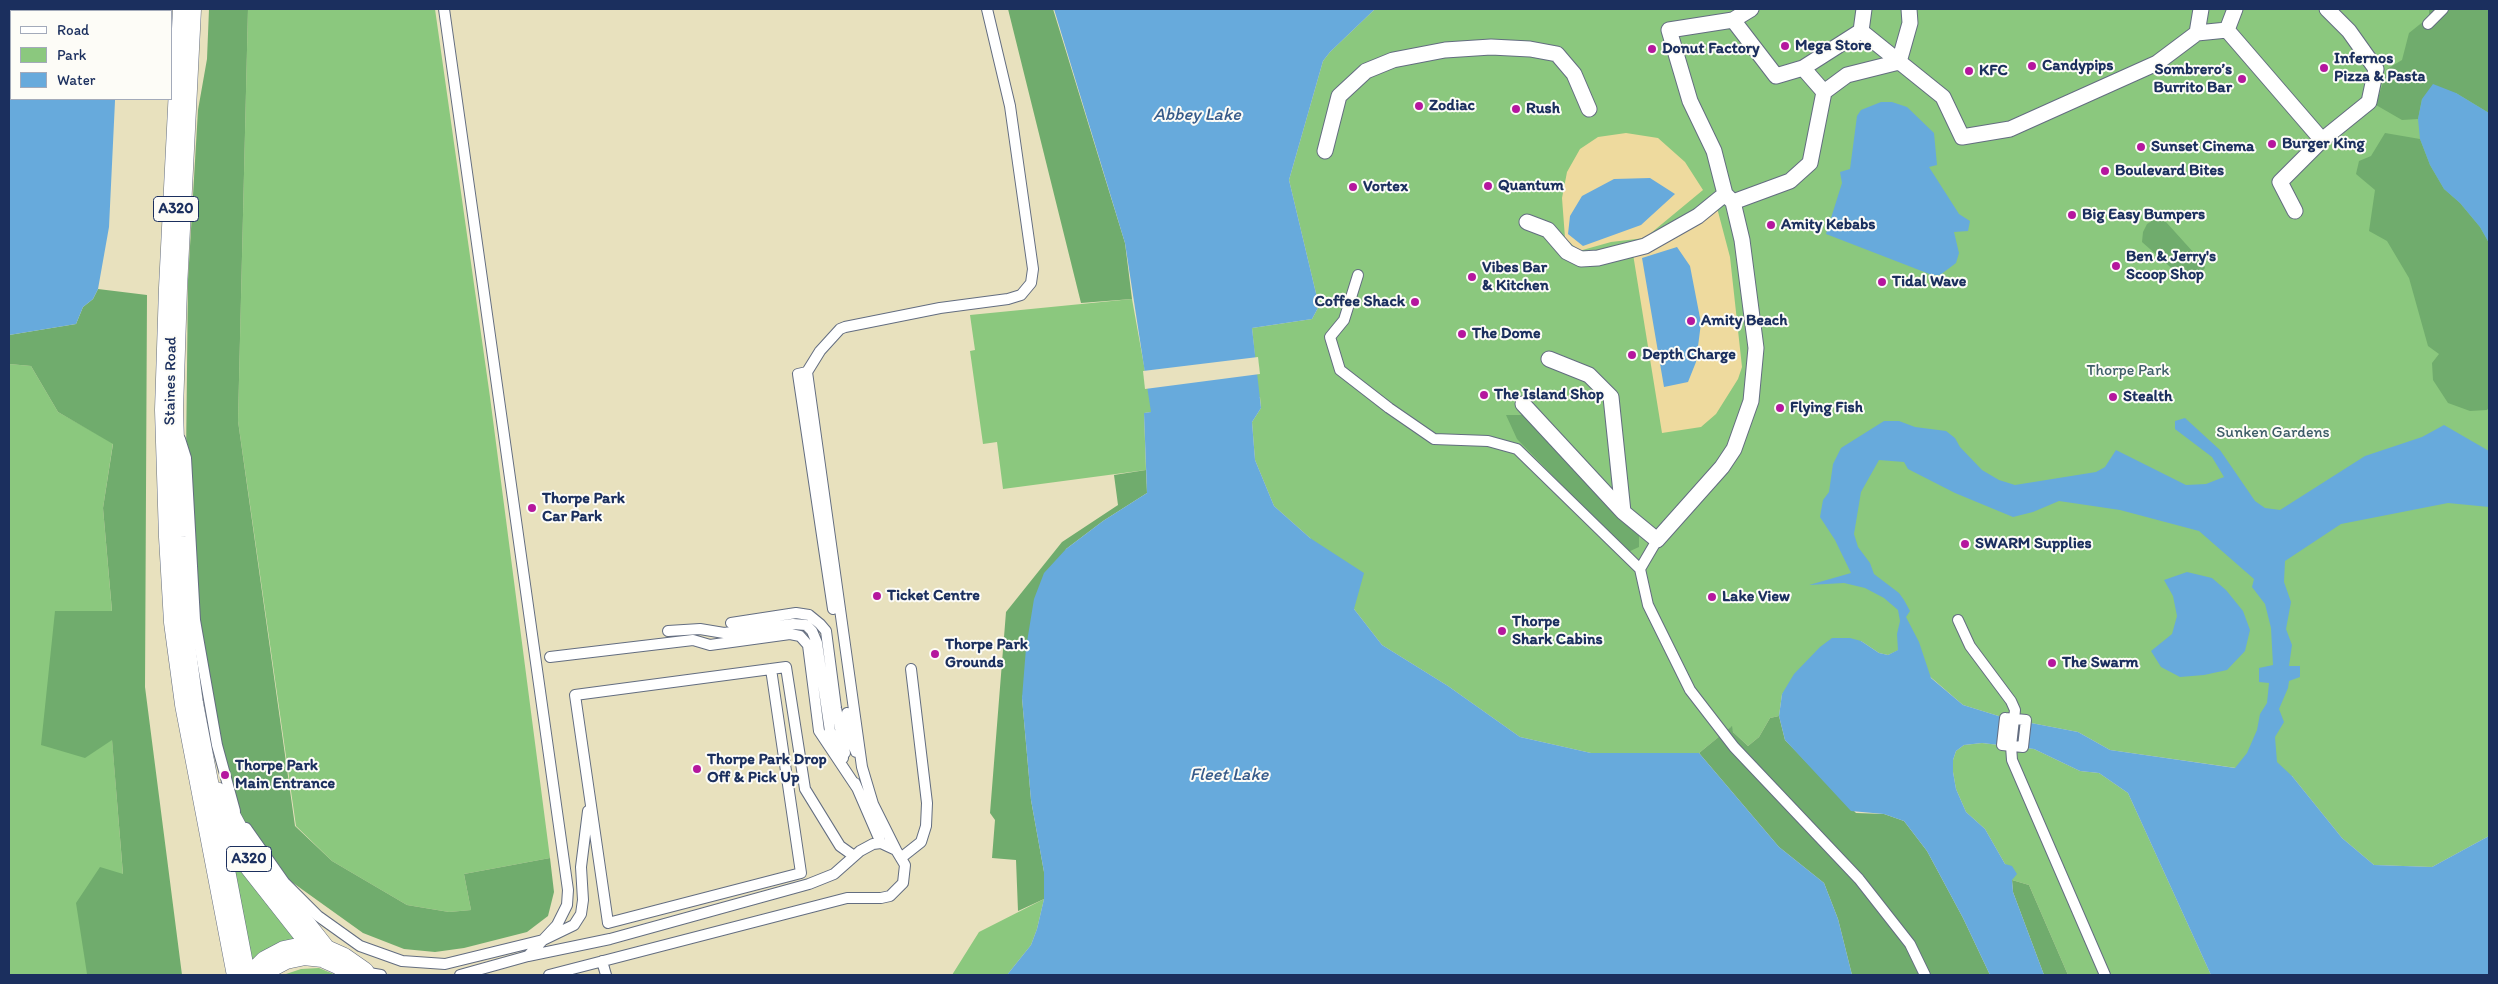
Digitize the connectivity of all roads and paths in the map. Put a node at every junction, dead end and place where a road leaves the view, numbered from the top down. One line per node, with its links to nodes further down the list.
1 (187, 9): 28 (main road, Staines Road / A320)
2 (444, 9): 47 (lane)
3 (986, 9): 45 (lane)
4 (1751, 9): 11 (street)
5 (1864, 9): 13 (street)
6 (1909, 9): 16 (street)
7 (2202, 9): 15 (street)
8 (2235, 9): 14 (street)
9 (2327, 9): 20 (street)
10 (2443, 9): 12 (lane)
11 (1733, 20): 17 (street); 22 (street)
12 (2428, 24)
13 (1862, 30): 16 (street); 17 (street)
14 (2227, 30): 15 (street); 20 (street)
15 (2197, 33): 16 (street)
16 (1899, 62): 18 (street)
17 (1802, 68): 18 (street)
18 (1824, 92): 22 (street)
19 (1589, 109): 21 (street)
20 (2322, 140): 23 (street)
21 (1325, 151)
22 (1729, 198): 24 (street); 30 (street)
23 (2295, 211)
24 (1527, 222)
25 (1358, 275): 31 (lane)
26 (1549, 359): 29 (street)
27 (1523, 404): 29 (street)
28 (169, 410): 40 (main road, Staines Road / A320); 47 (lane)
29 (1623, 512): 30 (street)
30 (1656, 540): 31 (lane)
31 (1640, 569): 57 (lane)
32 (1958, 620): 38 (lane)
33 (731, 623): 41 (lane)
34 (668, 631): 41 (lane)
35 (550, 657): 42 (lane)
36 (772, 669): 43 (lane); 43 (lane); 46 (lane)
37 (911, 669): 45 (lane)
38 (2014, 719): 39 (lane); 39 (lane)
39 (2011, 746): 58 (lane)
40 (197, 752): 48 (main road, Staines Road / A320); 52 (main road, Staines Road / A320)
41 (848, 768): 42 (lane)
42 (857, 788): 44 (lane)
43 (589, 797): 47 (lane)
44 (881, 843): 45 (lane); 46 (lane)
45 (899, 853): 50 (lane)
46 (854, 856): 49 (lane)
47 (544, 940): 49 (lane)
48 (323, 952): 51 (main road); 53 (main road)
49 (528, 956): 54 (lane)
50 (602, 960): 55 (lane); 56 (lane)
51 (366, 974)
52 (241, 975)
53 (257, 975)
54 (460, 975)
55 (549, 975)
56 (606, 975)
57 (1925, 975)
58 (2105, 975)

